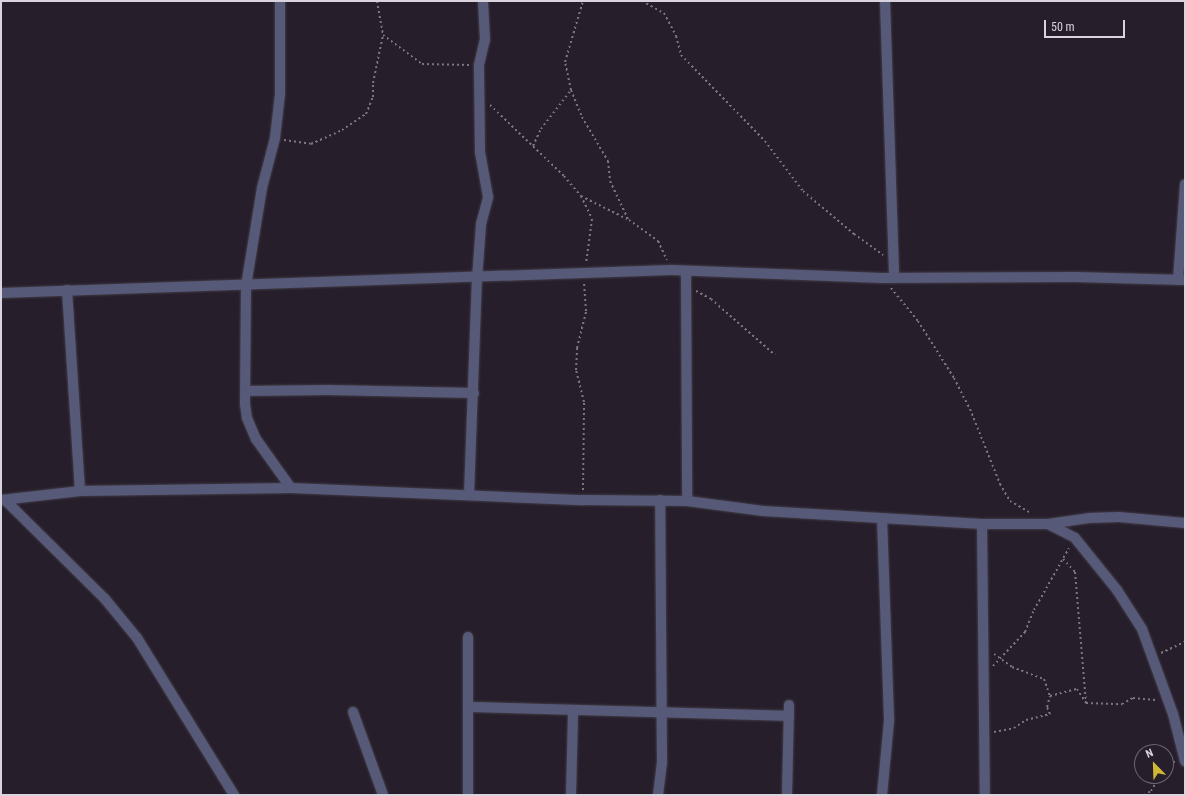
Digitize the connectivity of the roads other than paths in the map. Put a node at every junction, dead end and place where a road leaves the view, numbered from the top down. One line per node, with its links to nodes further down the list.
1 (280, 1): 9 (street)
2 (483, 1): 7 (street)
3 (885, 1): 6 (street)
4 (1185, 184): 8 (street)
5 (686, 272): 6 (street); 7 (street); 19 (street)
6 (894, 278): 8 (street)
7 (477, 279): 9 (street); 13 (street)
8 (1182, 280)
9 (246, 286): 10 (street); 12 (street)
10 (67, 290): 11 (street); 15 (street)
11 (1, 293)
12 (246, 392): 13 (street); 14 (street)
13 (474, 393): 16 (street)
14 (291, 488): 15 (street); 16 (street)
15 (80, 491): 18 (street)
16 (469, 495): 17 (street)
17 (660, 500): 19 (street); 29 (street)
18 (4, 501): 32 (street)
19 (687, 501): 20 (street)
20 (882, 518): 22 (street); 38 (street)
21 (1185, 523): 23 (street)
22 (982, 524): 23 (street); 39 (street)
23 (1048, 524): 31 (street)
24 (468, 637): 26 (street)
25 (789, 704): 30 (street)
26 (468, 707): 27 (street); 34 (street)
27 (572, 710): 29 (street); 35 (street)
28 (353, 712): 33 (street)
29 (662, 714): 30 (street); 36 (street)
30 (789, 716): 37 (street)
31 (1185, 761)
32 (234, 795)
33 (383, 795)
34 (468, 795)
35 (571, 795)
36 (658, 795)
37 (787, 795)
38 (882, 795)
39 (985, 795)

